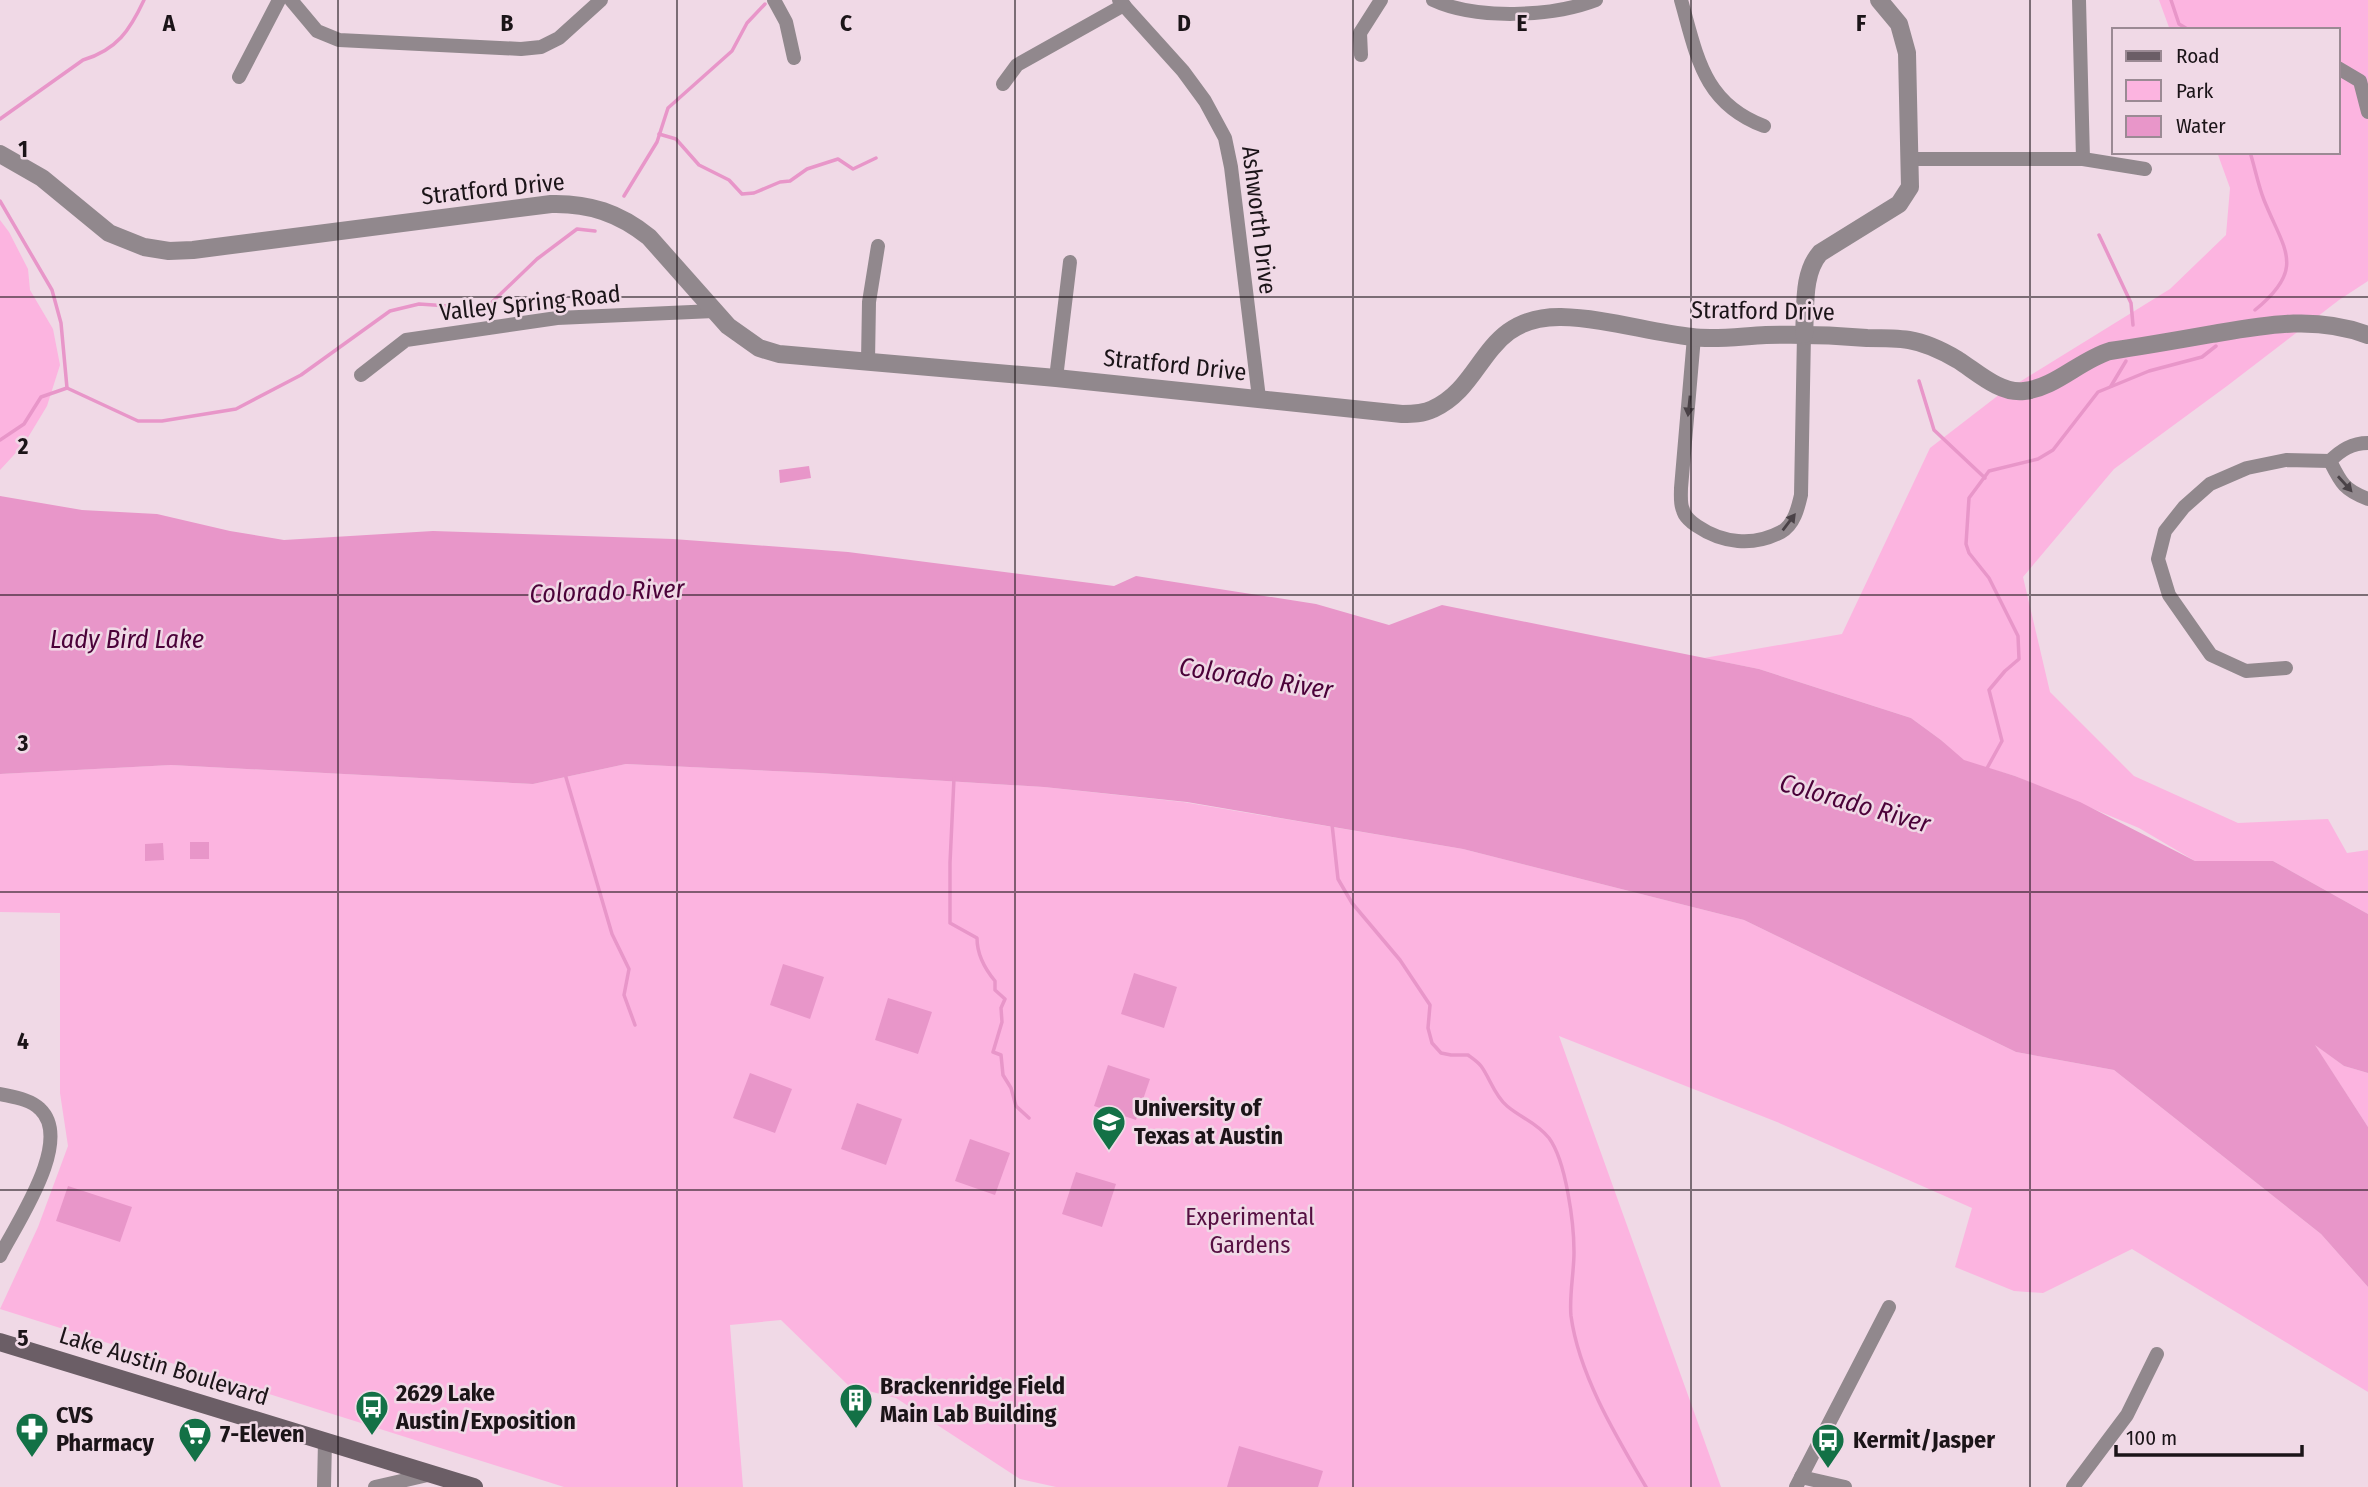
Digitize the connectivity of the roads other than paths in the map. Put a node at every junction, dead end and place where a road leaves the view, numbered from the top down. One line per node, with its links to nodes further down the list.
1 (279, 0): 15 (street)
2 (291, 0): 3 (street)
3 (601, 0)
4 (774, 0): 13 (street)
5 (1381, 0): 12 (street)
6 (1433, 0): 7 (street)
7 (1596, 0)
8 (1681, 0): 18 (street)
9 (1879, 0): 20 (street)
10 (2080, 0): 21 (street)
11 (1121, 2): 16 (street); 32 (street, Ashworth Drive)
12 (1361, 55)
13 (794, 58)
14 (2340, 69): 17 (street)
15 (239, 77)
16 (1003, 84)
17 (2368, 112)
18 (1764, 126)
19 (0, 154): 25 (street, Stratford Drive)
20 (1911, 159): 21 (street); 26 (street)
21 (2083, 159): 22 (street)
22 (2145, 169)
23 (878, 246): 29 (street)
24 (1070, 262): 31 (street)
25 (715, 311): 29 (street, Stratford Drive); 30 (street, Valley Spring Road)
26 (1804, 334): 27 (street, Stratford Drive); 28 (street, Stratford Drive); 28 (street, one-way to 26)
27 (2368, 335)
28 (1694, 337): 32 (street, Stratford Drive)
29 (868, 361): 31 (street, Stratford Drive)
30 (361, 375)
31 (1056, 378): 32 (street, Stratford Drive)
32 (1259, 398)
33 (2368, 443): 34 (street)
34 (2330, 461): 35 (street, one-way to 35); 36 (street)
35 (2368, 499)
36 (2286, 668)
37 (0, 1094): 38 (street)
38 (0, 1256)
39 (1889, 1307): 44 (street)
40 (0, 1342): 42 (main road, Lake Austin Boulevard)
41 (2157, 1353): 49 (street)
42 (325, 1441): 43 (main road, Lake Austin Boulevard); 45 (street)
43 (435, 1474): 46 (street); 47 (main road, Lake Austin Boulevard)
44 (1798, 1482): 48 (street)
45 (324, 1487)
46 (375, 1487)
47 (474, 1487)
48 (1845, 1487)
49 (2073, 1487)

